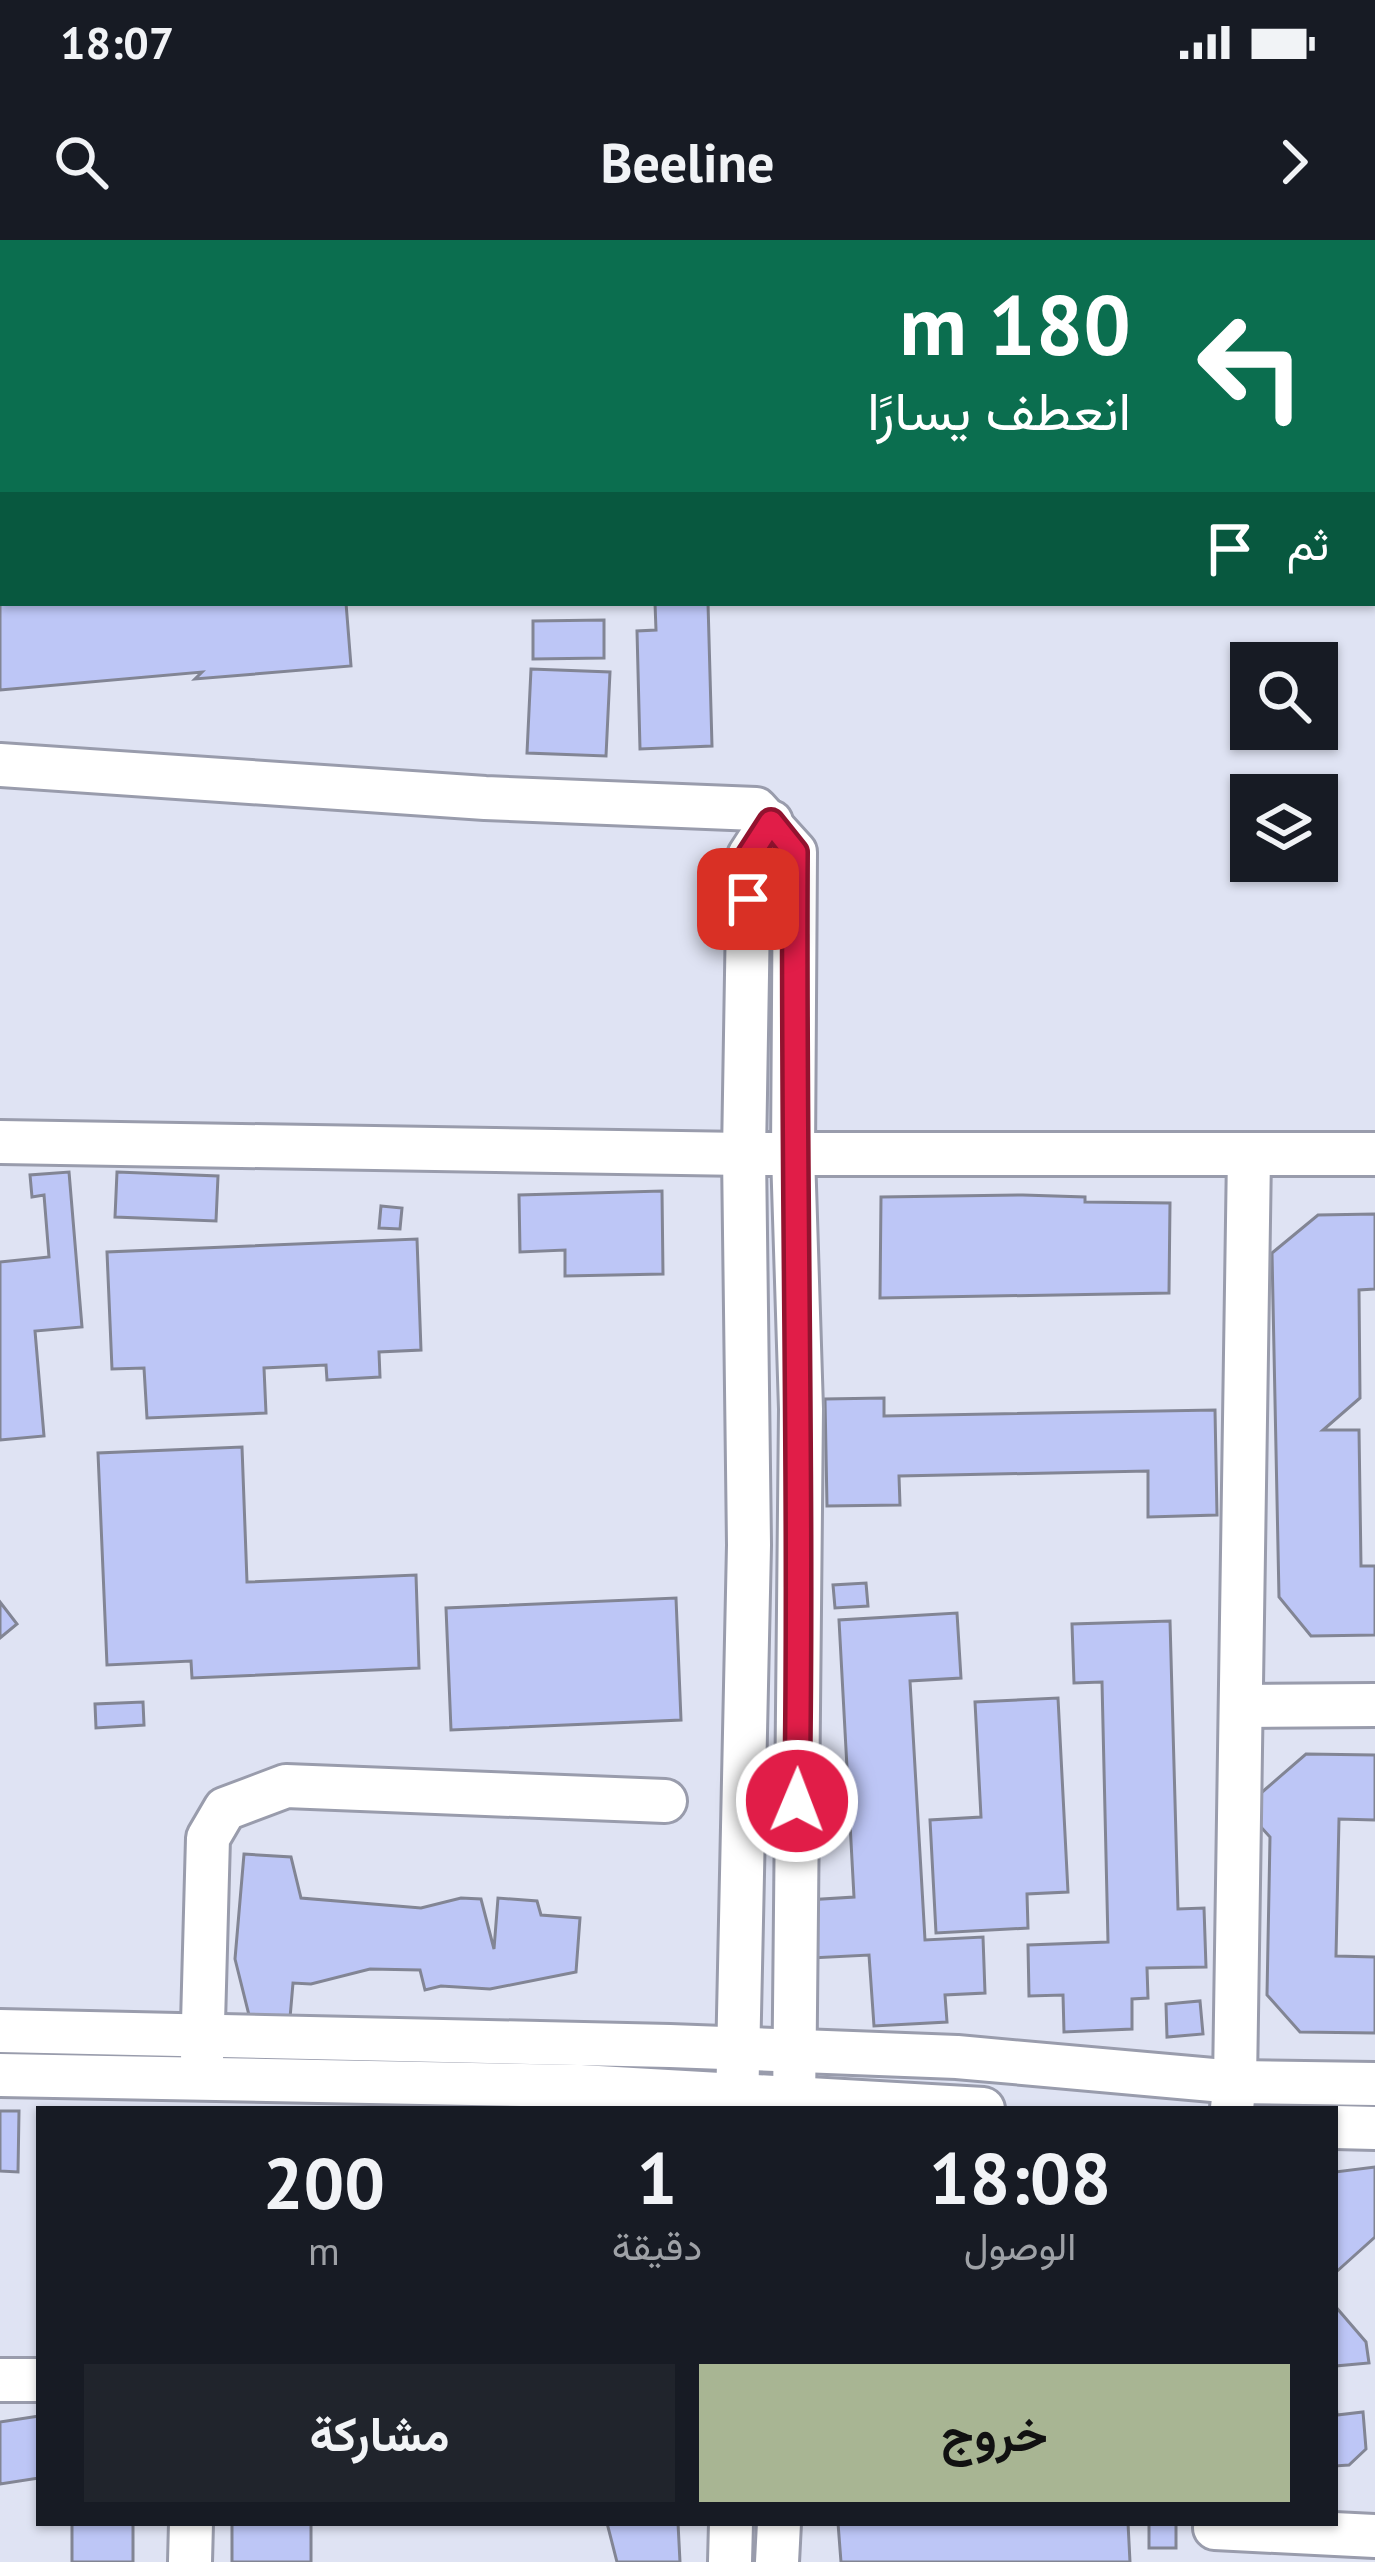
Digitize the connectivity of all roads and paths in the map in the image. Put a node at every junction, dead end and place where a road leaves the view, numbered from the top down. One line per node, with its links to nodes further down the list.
1 (0, 765): 2 (street)
2 (771, 822): 4 (street); 5 (street)
3 (0, 1142): 4 (street)
4 (744, 1154): 5 (street); 13 (street)
5 (793, 1154): 7 (street); 14 (street)
6 (1375, 1154): 7 (street)
7 (1249, 1155): 9 (street)
8 (1375, 1705): 9 (street)
9 (1241, 1706): 18 (street)
10 (665, 1801): 12 (street)
11 (0, 2031): 12 (street)
12 (203, 2033): 13 (street); 17 (street)
13 (739, 2049): 14 (street); 19 (street)
14 (796, 2051): 18 (street); 20 (street)
15 (0, 2075): 17 (street)
16 (1375, 2084): 18 (street)
17 (201, 2095): 19 (street)
18 (1233, 2095)
19 (737, 2102): 20 (street)
20 (794, 2104): 21 (street)
21 (870, 2106)
22 (1338, 2127): 23 (street)
23 (1375, 2128)
24 (0, 2380): 25 (street)
25 (36, 2380)
26 (191, 2526): 31 (street)
27 (731, 2526): 32 (street)
28 (779, 2526): 33 (street)
29 (1375, 2536): 30 (street)
30 (1215, 2538)
31 (190, 2562)
32 (730, 2562)
33 (777, 2562)

